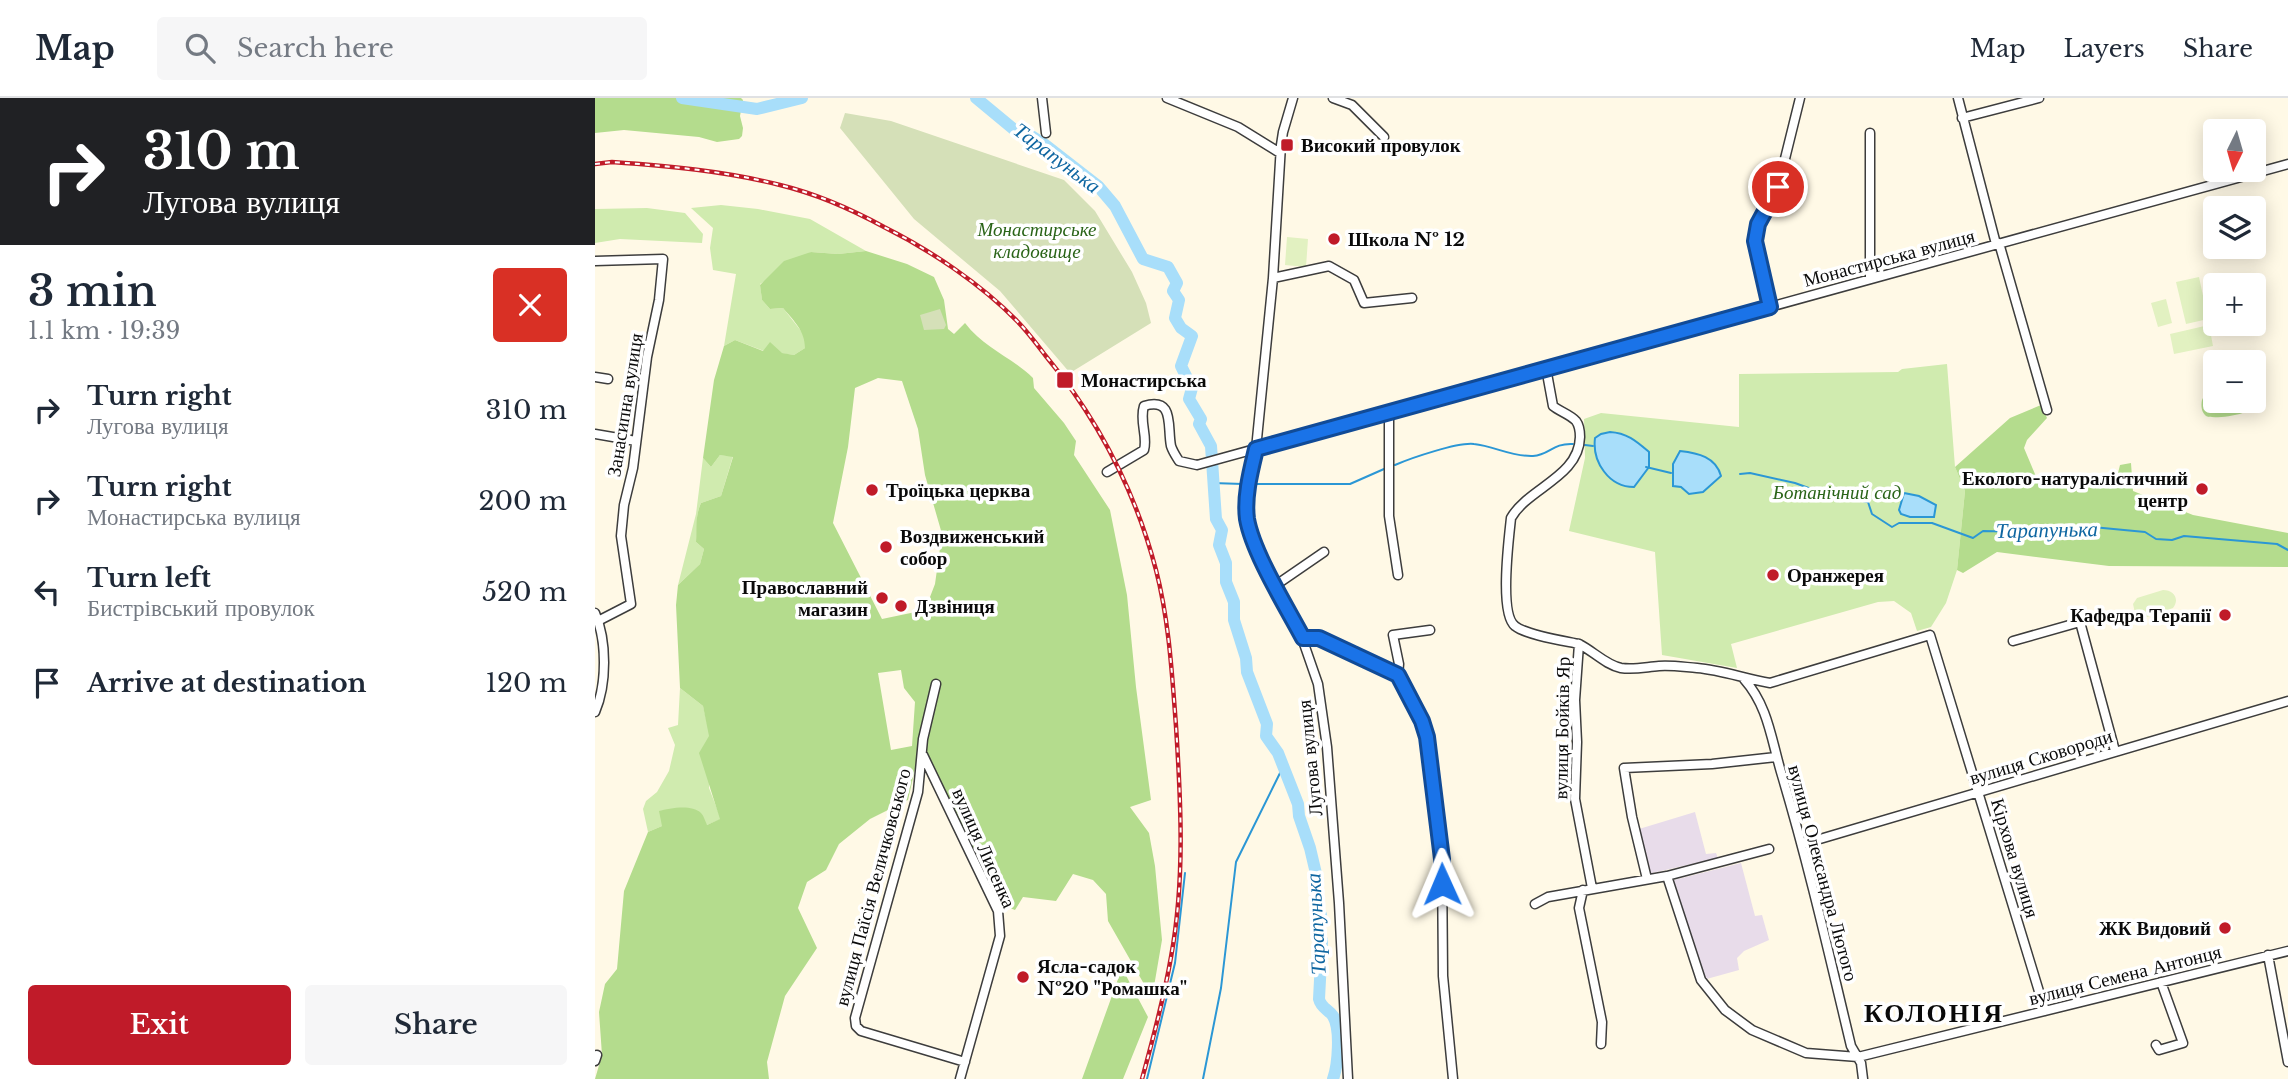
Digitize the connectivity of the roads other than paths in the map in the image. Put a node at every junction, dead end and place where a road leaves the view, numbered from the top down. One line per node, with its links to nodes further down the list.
1 (1042, 98): 9 (street)
2 (1167, 98): 12 (street)
3 (1293, 98): 12 (street, Лугова вулиця)
4 (1333, 98): 11 (street)
5 (1800, 98): 19 (street)
6 (1958, 98): 8 (street)
7 (2039, 98): 8 (street)
8 (1962, 118): 14 (street)
9 (1046, 133)
10 (1870, 133): 17 (street)
11 (1384, 137)
12 (1280, 153): 16 (street, Лугова вулиця)
13 (2288, 164): 14 (street, Монастирська вулиця)
14 (1998, 244): 17 (street, Монастирська вулиця); 23 (street)
15 (595, 261): 26 (street, Занасипна вулиця)
16 (1273, 278): 18 (street); 27 (street, Лугова вулиця)
17 (1870, 279): 19 (street, Монастирська вулиця)
18 (1412, 298)
19 (1770, 307): 20 (street, Монастирська вулиця)
20 (1546, 368): 24 (street, Монастирська вулиця); 36 (street, вулиця Бойків Яр)
21 (595, 377): 22 (street)
22 (608, 379)
23 (2047, 410)
24 (1389, 412): 27 (street, Монастирська вулиця); 30 (street)
25 (595, 434): 26 (street)
26 (636, 441): 32 (street, Занасипна вулиця)
27 (1256, 449): 28 (street); 31 (street, Лугова вулиця)
28 (1107, 472)
29 (1324, 552): 31 (street)
30 (1398, 575)
31 (1276, 585): 34 (street, Лугова вулиця)
32 (597, 617): 41 (street)
33 (1430, 630): 37 (street)
34 (1303, 638): 37 (street); 63 (street, Лугова вулиця)
35 (2013, 641): 42 (street)
36 (1579, 644): 38 (street); 50 (street, вулиця Бойків Яр)
37 (1398, 675): 64 (street)
38 (1744, 679): 44 (street, вулиця Олександра Лютого); 45 (street, Кірхова вулиця)
39 (936, 684): 43 (street, вулиця Паїсія Величковського)
40 (2288, 701): 42 (street, вулиця Сковороди)
41 (595, 712)
42 (2115, 751): 45 (street, вулиця Сковороди)
43 (923, 755): 60 (street, вулиця Лисенка); 60 (street, вулиця Паїсія Величковського)
44 (1776, 757): 46 (street, вулиця Олександра Лютого); 49 (street)
45 (1978, 792): 46 (street, вулиця Сковороди); 56 (street, Кірхова вулиця)
46 (1803, 844): 59 (street, вулиця Олександра Лютого)
47 (1769, 849): 48 (street)
48 (1667, 876): 49 (street); 59 (street, вулиця Семена Антонця)
49 (1647, 879): 50 (street)
50 (1592, 888): 51 (street)
51 (1583, 890): 52 (street); 57 (street)
52 (1535, 904)
53 (2288, 950): 54 (street, вулиця Семена Антонця)
54 (2268, 956): 55 (street, вулиця Семена Антонця); 61 (street)
55 (2161, 982): 56 (street, вулиця Семена Антонця); 58 (street)
56 (2045, 1011): 59 (street, вулиця Семена Антонця)
57 (1601, 1044)
58 (2156, 1045)
59 (1858, 1057): 65 (street, вулиця Олександра Лютого)
60 (965, 1062): 62 (street, вулиця Лисенка)
61 (2288, 1062)
62 (960, 1079)
63 (1348, 1079)
64 (1453, 1079)
65 (1863, 1079)

